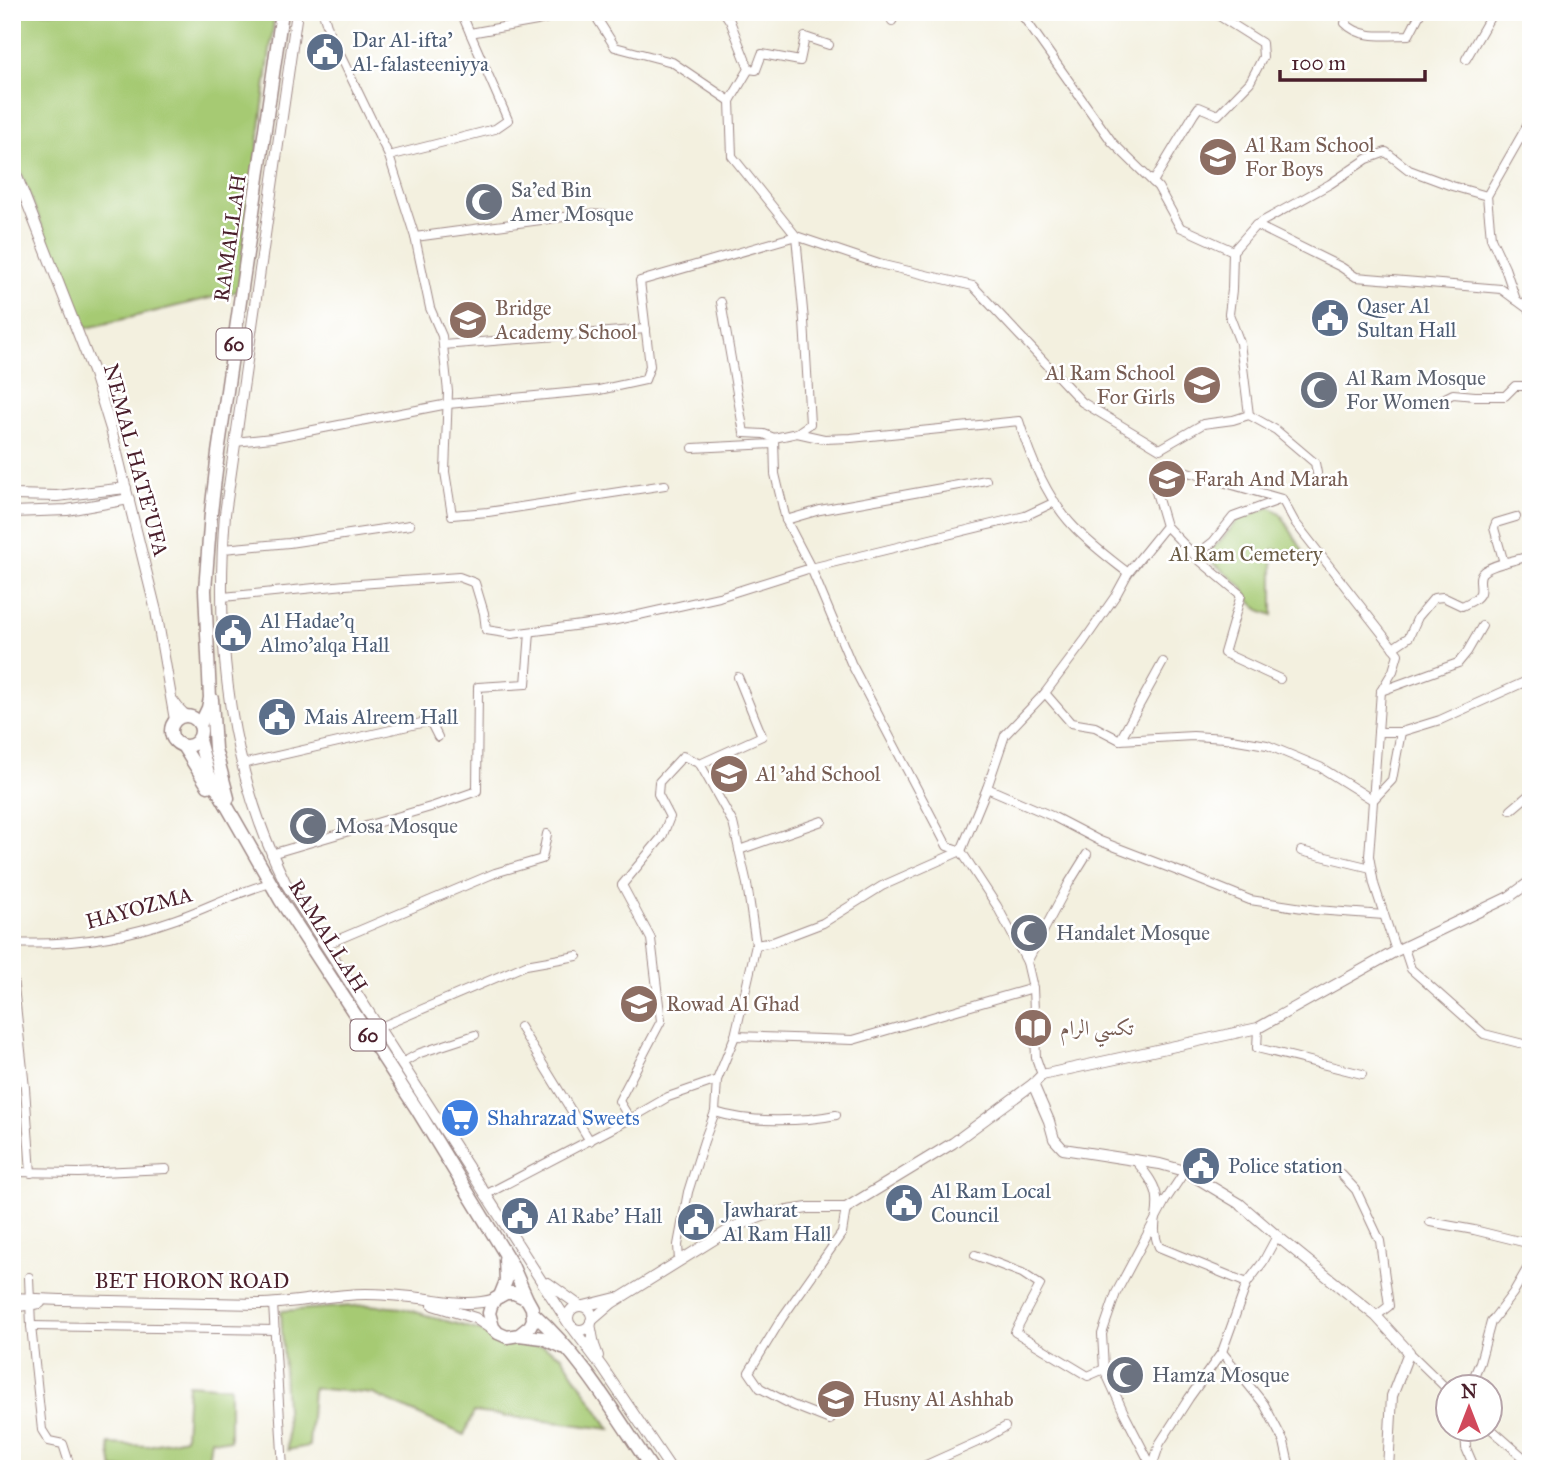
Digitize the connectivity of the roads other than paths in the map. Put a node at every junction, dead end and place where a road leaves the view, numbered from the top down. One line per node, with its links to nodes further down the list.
1 (282, 12): 70 (highway, RAMALLAH / 60)
2 (297, 12): 42 (street)
3 (323, 12): 22 (street)
4 (461, 12): 16 (street)
5 (570, 12): 16 (street)
6 (595, 12): 20 (street)
7 (724, 12): 19 (street)
8 (897, 12): 15 (street)
9 (1034, 12): 14 (street)
10 (1213, 12): 24 (street)
11 (1350, 12): 12 (street)
12 (1421, 12)
13 (1493, 12): 18 (street)
14 (1022, 15): 24 (street)
15 (892, 21)
16 (470, 33): 22 (street)
17 (829, 44): 19 (street)
18 (1466, 59)
19 (749, 69): 20 (street)
20 (730, 101): 28 (street)
21 (1531, 119): 25 (street)
22 (389, 156): 29 (street)
23 (12, 164): 49 (street, NEMAL HATE'UFA)
24 (1153, 182): 30 (street)
25 (1487, 196): 27 (street); 31 (street)
26 (609, 215): 29 (street)
27 (1256, 225): 30 (street); 31 (street)
28 (796, 236): 34 (street); 40 (street); 44 (street)
29 (415, 237): 35 (street)
30 (1233, 251): 39 (street)
31 (1516, 300): 33 (street)
32 (721, 302): 41 (street)
33 (1530, 309)
34 (646, 329): 35 (street); 38 (street)
35 (443, 345): 38 (street)
36 (1531, 386): 37 (street)
37 (1441, 400)
38 (448, 404): 42 (street); 48 (street)
39 (1249, 415): 44 (street); 46 (street)
40 (797, 433): 41 (street); 52 (street)
41 (774, 441): 43 (street); 55 (street)
42 (235, 442): 58 (street)
43 (693, 448)
44 (1160, 449): 45 (street)
45 (1163, 465): 51 (street); 57 (street)
46 (1317, 473)
47 (986, 480): 55 (street)
48 (665, 485)
49 (127, 494): 50 (street); 53 (street); 75 (street, NEMAL HATE'UFA)
50 (12, 495)
51 (1282, 499): 59 (street); 67 (street)
52 (1055, 502): 62 (street); 63 (street)
53 (12, 512)
54 (1516, 517): 61 (street)
55 (786, 520): 62 (street)
56 (410, 524): 58 (street)
57 (1166, 526): 59 (street); 63 (street)
58 (223, 549): 64 (street)
59 (1195, 556): 71 (street)
60 (1531, 556): 61 (street)
61 (1504, 563): 67 (street)
62 (811, 568): 66 (street); 92 (street)
63 (1128, 573): 74 (street)
64 (223, 597): 66 (street); 82 (street)
65 (1482, 626): 73 (street)
66 (530, 632): 94 (street)
67 (1393, 648): 73 (street)
68 (1163, 662): 80 (street)
69 (738, 677): 83 (street)
70 (209, 678): 75 (highway, RAMALLAH / 60); 88 (highway, 60)
71 (1280, 679)
72 (1530, 680): 77 (street)
73 (1381, 691): 76 (street)
74 (1045, 693): 80 (street); 84 (street)
75 (189, 720): 79 (highway, 60); 81 (highway, 60)
76 (1378, 732): 77 (street); 86 (street)
77 (1401, 732): 86 (street)
78 (438, 737): 82 (street)
79 (199, 740): 81 (highway); 88 (highway, RAMALLAH / 60)
80 (1121, 740): 86 (street)
81 (183, 746): 88 (highway, RAMALLAH / 60)
82 (242, 764): 94 (street)
83 (700, 764): 91 (street); 121 (street)
84 (987, 788): 92 (street); 99 (street)
85 (1531, 793): 87 (street)
86 (1373, 800): 96 (street)
87 (1511, 810)
88 (234, 820): 98 (highway, RAMALLAH / 60)
89 (822, 821): 91 (street)
90 (547, 834): 101 (street)
91 (739, 850): 102 (street)
92 (961, 851): 102 (street); 105 (street)
93 (1301, 851): 96 (street)
94 (271, 854): 101 (street)
95 (1087, 854): 105 (street)
96 (1371, 868): 99 (street)
97 (1531, 881): 103 (street)
98 (271, 883): 100 (street, HAYOZMA); 135 (highway, RAMALLAH / 60)
99 (1384, 915): 103 (street)
100 (12, 943)
101 (325, 945): 109 (street)
102 (756, 945): 112 (street)
103 (1400, 949): 110 (street); 113 (street)
104 (578, 956): 109 (street)
105 (1027, 962): 107 (street)
106 (12, 968): 127 (street)
107 (1033, 988): 112 (street); 116 (street)
108 (520, 1027): 122 (street)
109 (378, 1028): 114 (street)
110 (1258, 1028): 115 (street); 116 (street)
111 (475, 1035): 114 (street)
112 (735, 1035): 117 (street)
113 (1531, 1046)
114 (402, 1063): 129 (street)
115 (1362, 1074)
116 (1042, 1076): 118 (street)
117 (717, 1080): 119 (street); 121 (street)
118 (1033, 1084): 123 (street); 130 (street)
119 (715, 1112): 120 (street); 137 (street)
120 (836, 1115)
121 (631, 1119): 122 (street)
122 (590, 1141): 129 (street)
123 (1135, 1160): 125 (street); 131 (street)
124 (166, 1169): 127 (street)
125 (1185, 1171): 131 (street); 133 (street)
126 (12, 1172): 127 (street)
127 (31, 1173)
128 (1341, 1174): 153 (street)
129 (487, 1194): 139 (street)
130 (846, 1208): 137 (street); 167 (street)
131 (1154, 1221): 142 (street); 164 (street)
132 (1430, 1222): 134 (street)
133 (1277, 1236): 142 (street); 153 (street)
134 (1531, 1244)
135 (503, 1250): 146 (highway, RAMALLAH / 60); 147 (highway, RAMALLAH / 60)
136 (975, 1255): 164 (street)
137 (679, 1261): 143 (street)
138 (1531, 1262): 140 (street)
139 (538, 1273): 150 (street); 155 (street)
140 (1528, 1273): 165 (street)
141 (29, 1277): 148 (street)
142 (1247, 1283): 160 (street)
143 (642, 1286): 150 (street); 154 (street)
144 (406, 1296): 146 (street, BET HORON ROAD); 149 (street, BET HORON ROAD); 158 (street, BET HORON ROAD)
145 (12, 1298): 148 (street, BET HORON ROAD)
146 (498, 1298): 147 (highway); 158 (highway, 60)
147 (527, 1299): 152 (highway, 60)
148 (30, 1302): 149 (street, BET HORON ROAD); 151 (street, BET HORON ROAD); 156 (street)
149 (272, 1304): 157 (street)
150 (582, 1306): 154 (street); 155 (street)
151 (12, 1307)
152 (533, 1313): 159 (highway); 162 (highway, 60)
153 (1376, 1316): 161 (street)
154 (591, 1323): 155 (street); 163 (street)
155 (570, 1325): 163 (street)
156 (31, 1326): 157 (street); 173 (street)
157 (275, 1330): 174 (street)
158 (498, 1333): 159 (highway, 60)
159 (519, 1335): 162 (highway, 60)
160 (1222, 1352): 172 (street); 178 (street)
161 (1409, 1352): 166 (street); 179 (street)
162 (577, 1358): 175 (highway, 60)
163 (602, 1367): 176 (street)
164 (1104, 1369): 172 (street)
165 (1476, 1372)
166 (1434, 1376)
167 (830, 1420)
168 (1005, 1427): 177 (street)
169 (1504, 1440): 171 (street)
170 (1466, 1442): 180 (street)
171 (1531, 1464)
172 (1153, 1468)
173 (71, 1469)
174 (283, 1469)
175 (652, 1469)
176 (671, 1469)
177 (917, 1469)
178 (1290, 1469)
179 (1388, 1469)
180 (1475, 1469)

